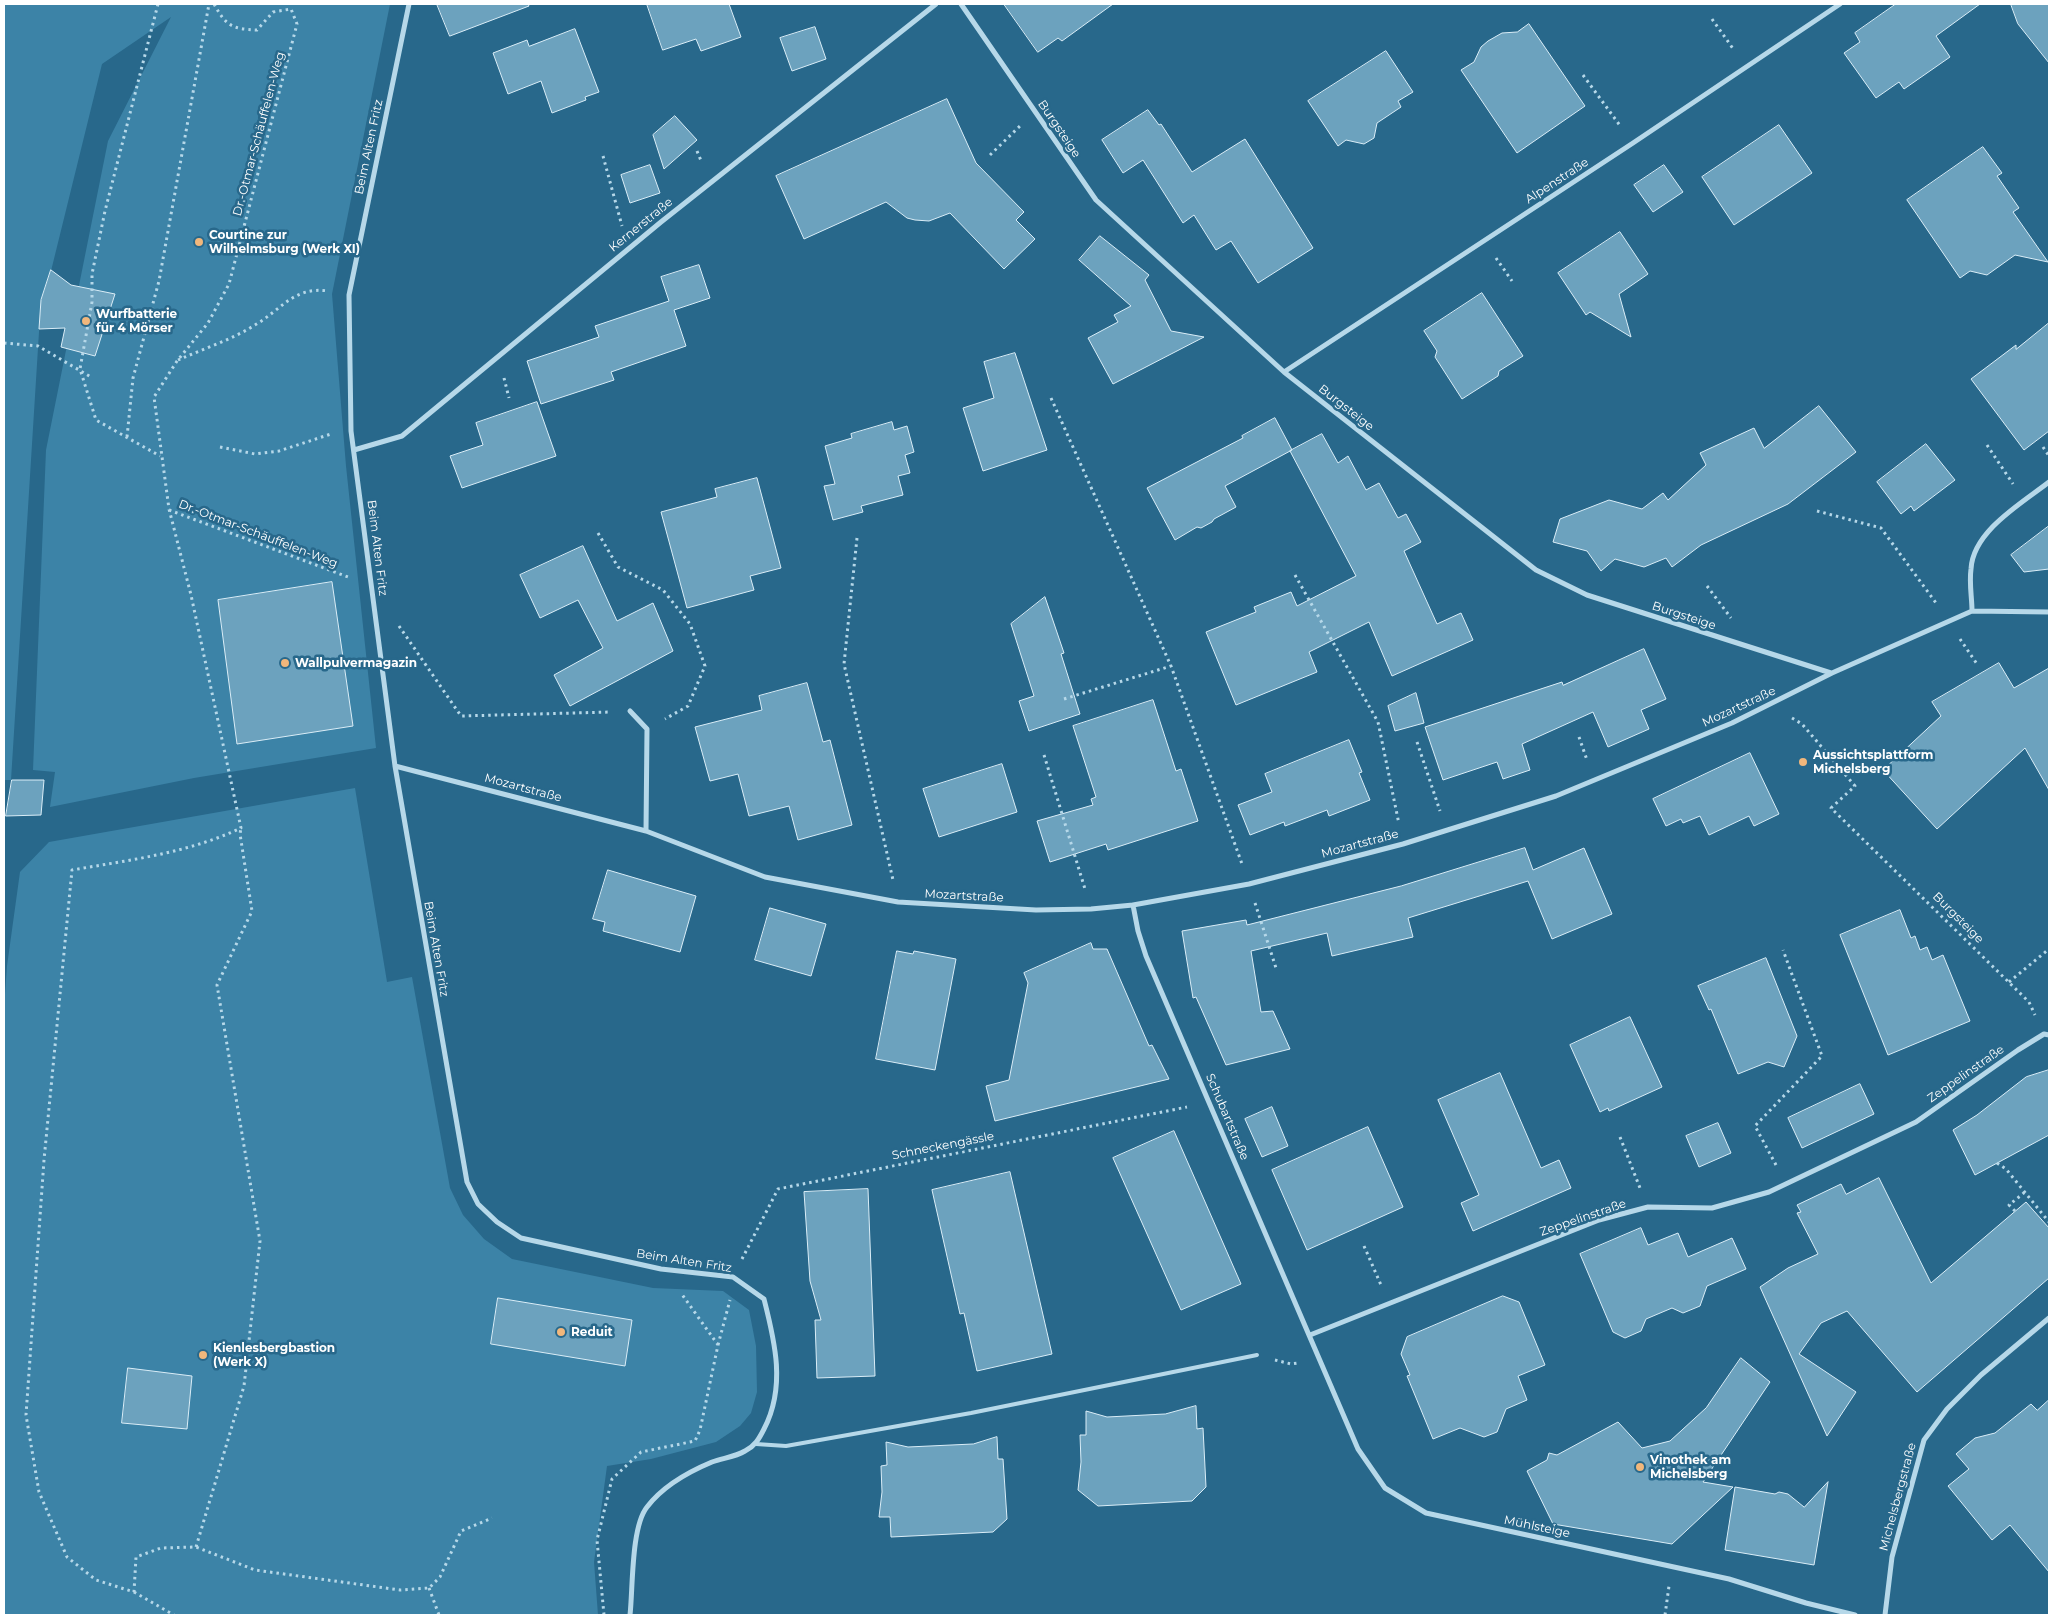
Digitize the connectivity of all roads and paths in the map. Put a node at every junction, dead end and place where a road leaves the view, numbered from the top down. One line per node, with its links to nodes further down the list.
1 (158, 4): 21 (path)
2 (209, 4): 26 (path)
3 (214, 4): 20 (path, Dr.-Otmar-Schäuffelen-Weg)
4 (409, 4): 18 (street, Beim Alten Fritz)
5 (936, 4): 16 (street, Kernerstraße)
6 (961, 4): 11 (street, Burgsteige)
7 (1840, 4): 9 (street, Alpenstraße)
8 (1712, 20): 9 (path)
9 (1746, 67): 12 (street, Alpenstraße)
10 (1584, 75): 12 (path)
11 (1035, 112): 13 (path); 22 (street, Burgsteige)
12 (1634, 143): 15 (street, Alpenstraße)
13 (990, 155)
14 (603, 156): 16 (path)
15 (1485, 241): 17 (path); 22 (street, Alpenstraße)
16 (628, 248): 30 (street, Kernerstraße)
17 (1512, 281)
18 (349, 295): 20 (path); 25 (street, Beim Alten Fritz)
19 (4, 344): 21 (path)
20 (177, 361): 31 (path, Dr.-Otmar-Schäuffelen-Weg)
21 (80, 369): 23 (path); 26 (path)
22 (1284, 372): 47 (street, Burgsteige)
23 (92, 377)
24 (1051, 398): 46 (path)
25 (352, 430): 28 (path); 30 (street, Beim Alten Fritz)
26 (127, 438): 31 (path)
27 (1987, 445): 34 (path)
28 (220, 446)
29 (2043, 447): 32 (path)
30 (354, 450): 40 (street, Beim Alten Fritz)
31 (161, 456): 35 (path, Dr.-Otmar-Schäuffelen-Weg)
32 (2049, 456)
33 (2049, 482): 34 (street)
34 (2024, 502): 41 (street)
35 (169, 510): 40 (path, Dr.-Otmar-Schäuffelen-Weg); 55 (path)
36 (1817, 511): 44 (path)
37 (598, 533): 51 (path)
38 (857, 538): 60 (path)
39 (1294, 575): 58 (path)
40 (372, 586): 54 (street, Beim Alten Fritz)
41 (1972, 612): 42 (street, Mozartstraße); 44 (street, Mozartstraße)
42 (2049, 612)
43 (394, 619): 50 (path)
44 (1949, 622): 45 (path); 47 (street, Mozartstraße)
45 (1977, 664)
46 (1171, 666): 48 (path); 59 (path)
47 (1832, 673): 49 (street, Mozartstraße)
48 (1064, 699)
49 (1771, 703): 56 (street, Mozartstraße); 66 (path, Burgsteige)
50 (630, 711): 51 (street)
51 (647, 729): 57 (street)
52 (1417, 742): 56 (path)
53 (1044, 755): 62 (path)
54 (395, 766): 57 (street, Mozartstraße); 78 (street, Beim Alten Fritz)
55 (242, 828): 89 (path); 91 (path)
56 (1447, 830): 58 (street, Mozartstraße)
57 (646, 831): 60 (street, Mozartstraße)
58 (1403, 844): 59 (street, Mozartstraße)
59 (1249, 884): 61 (street, Mozartstraße); 65 (path)
60 (898, 902): 62 (street, Mozartstraße)
61 (1133, 905): 62 (street, Mozartstraße); 69 (street, Schubartstraße)
62 (1091, 909)
63 (2049, 949): 66 (path)
64 (1784, 950): 72 (path)
65 (1276, 968)
66 (2009, 982): 67 (path, Burgsteige)
67 (2029, 1002)
68 (2046, 1034): 72 (street, Zeppelinstraße)
69 (1210, 1103): 79 (path, Schneckengässle); 82 (street, Schubartstraße)
70 (1620, 1137): 74 (path)
71 (1997, 1163): 73 (path)
72 (1786, 1184): 74 (street, Zeppelinstraße)
73 (2025, 1192): 75 (path); 76 (path)
74 (1648, 1207): 80 (street, Zeppelinstraße)
75 (2015, 1212)
76 (2049, 1222)
77 (1364, 1246): 80 (path)
78 (661, 1270): 79 (street, Beim Alten Fritz); 83 (path)
79 (733, 1277): 83 (path); 87 (street, Beim Alten Fritz)
80 (1390, 1304): 82 (street, Zeppelinstraße)
81 (2049, 1318): 98 (street, Michelsbergstraße)
82 (1310, 1335): 85 (street, Mühlsteige)
83 (718, 1345): 86 (path)
84 (1257, 1355): 85 (path); 87 (lane)
85 (1319, 1358): 97 (street, Mühlsteige)
86 (700, 1430)
87 (756, 1444): 95 (street)
88 (492, 1518): 90 (path)
89 (196, 1547): 90 (path); 91 (path)
90 (429, 1588): 94 (path)
91 (134, 1592): 93 (path)
92 (1667, 1600): 96 (path)
93 (174, 1615)
94 (439, 1615)
95 (630, 1615)
96 (1665, 1615)
97 (1855, 1615)
98 (1885, 1615)

